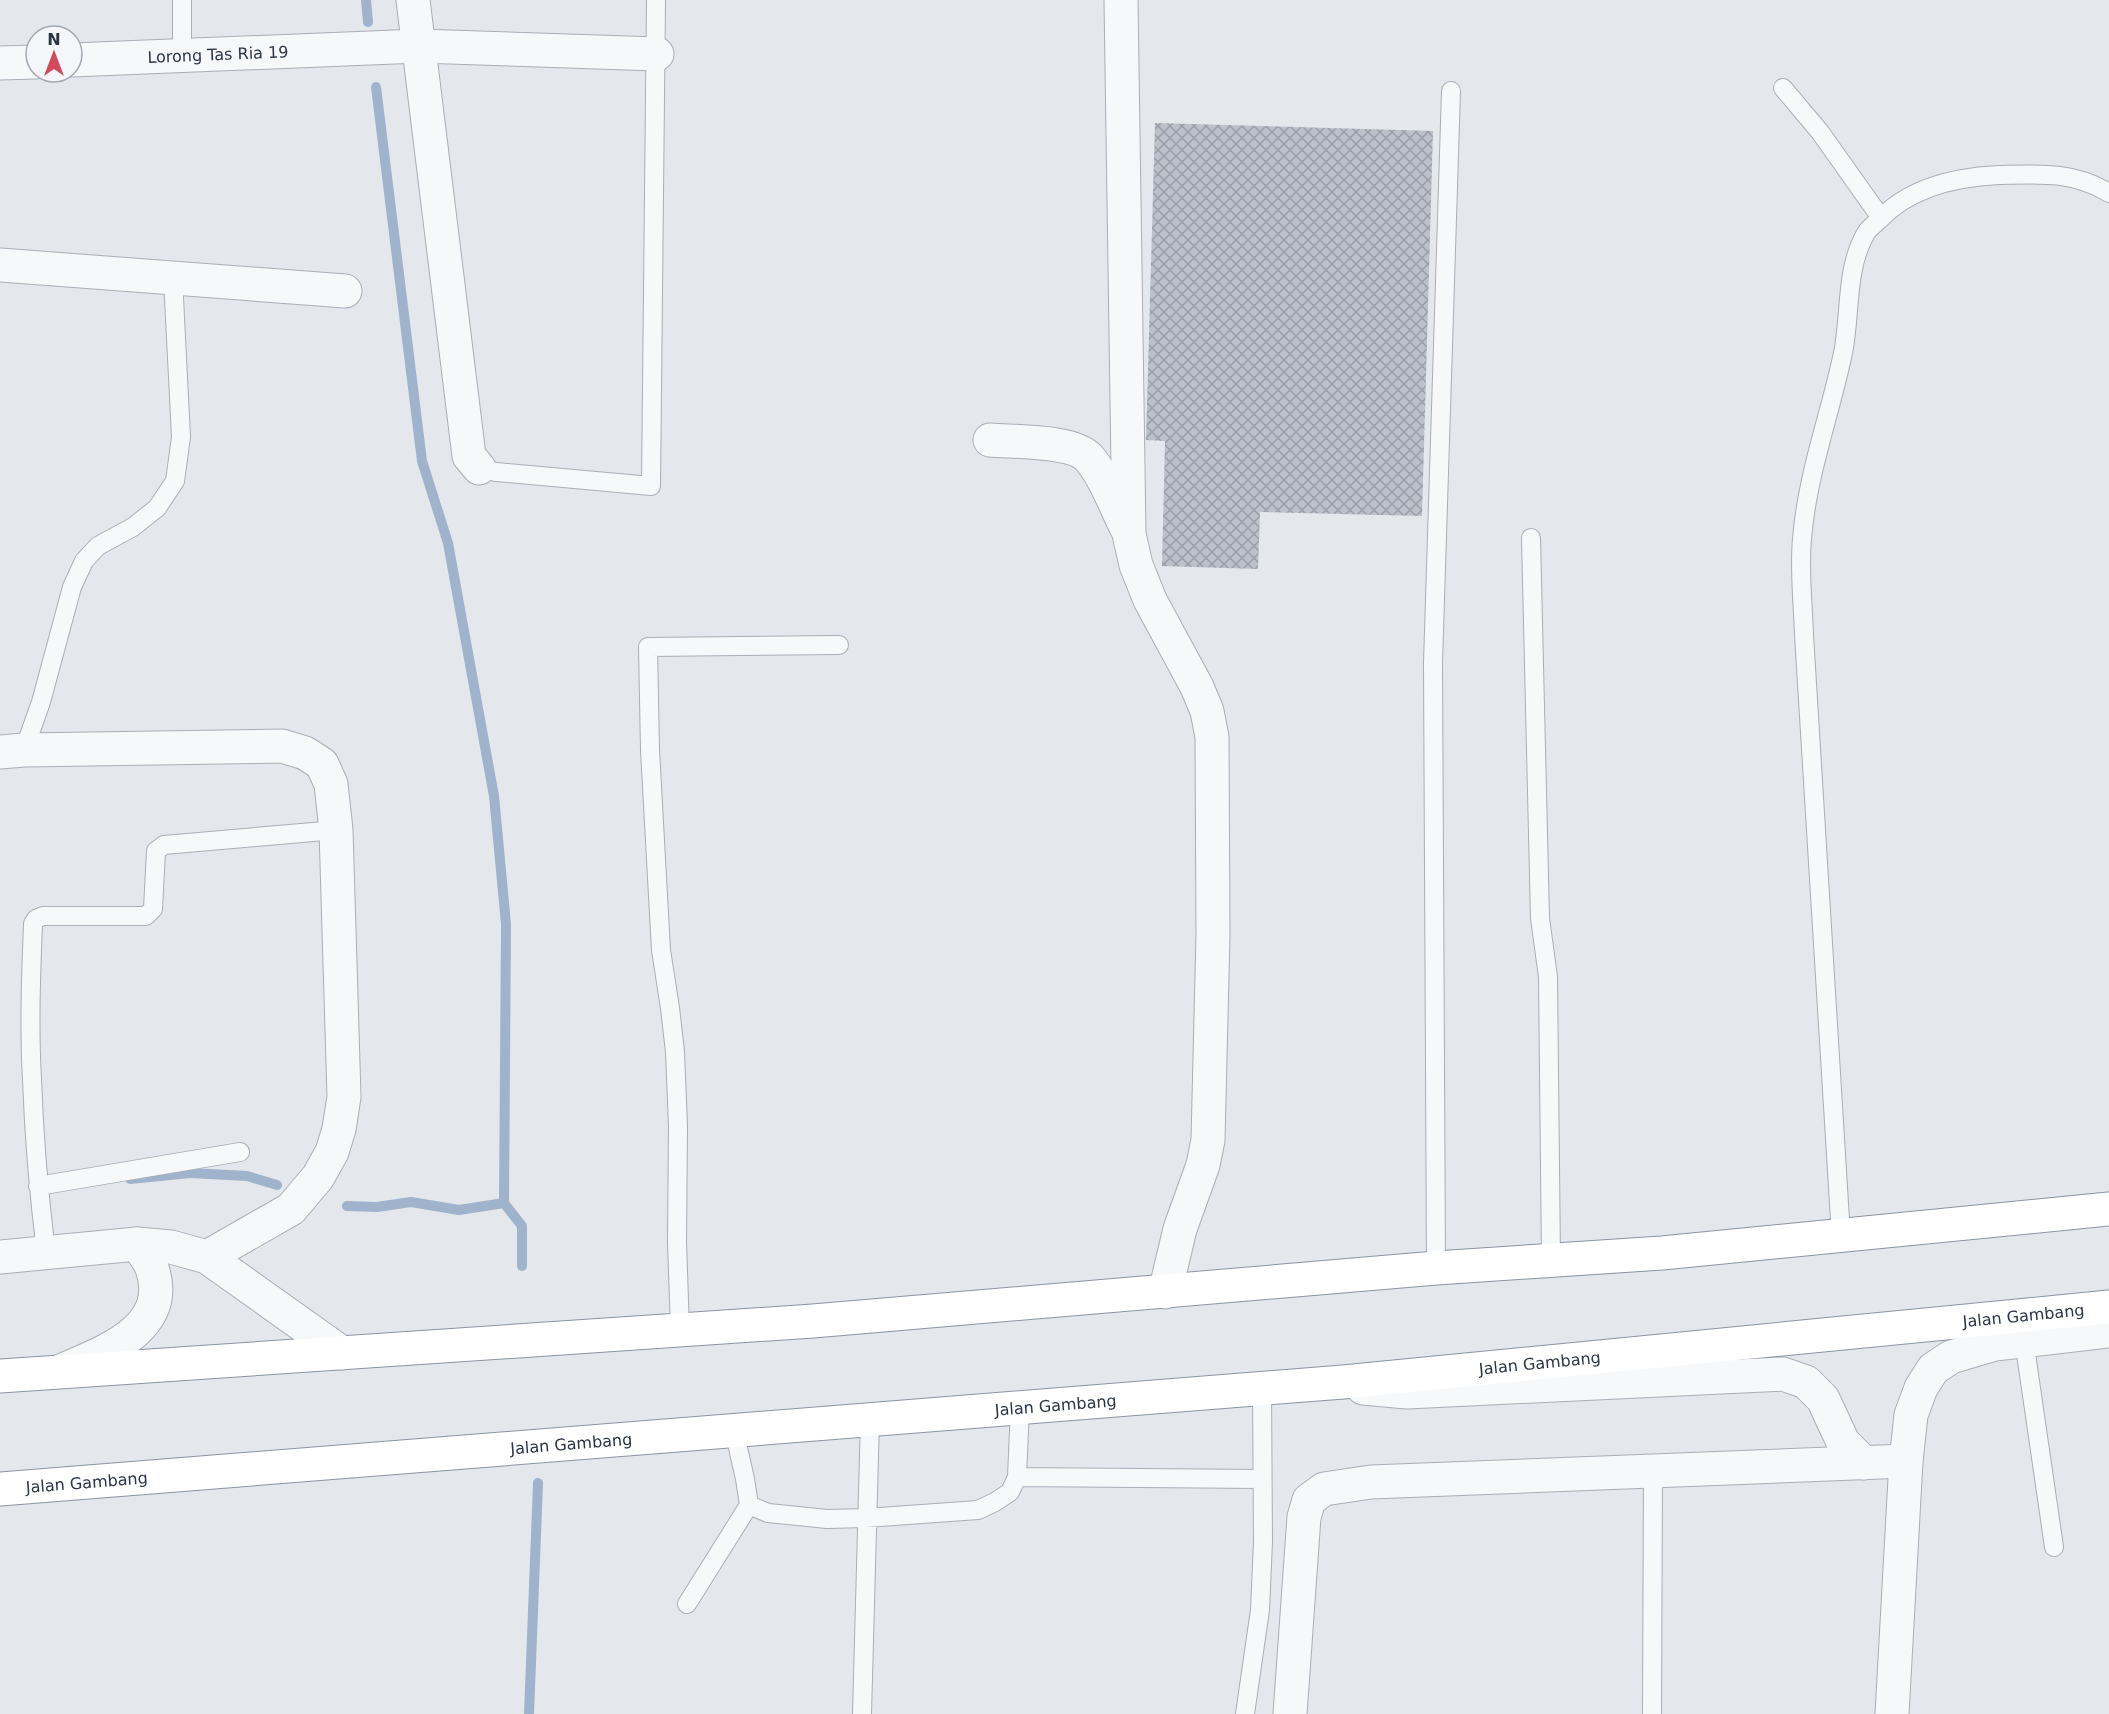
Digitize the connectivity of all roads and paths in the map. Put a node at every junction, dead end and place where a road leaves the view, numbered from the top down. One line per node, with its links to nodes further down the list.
1 (182, 0): 7 (lane)
2 (413, 0): 5 (street)
3 (656, 0): 6 (lane)
4 (1121, 0): 20 (street)
5 (419, 46): 6 (street, Lorong Tas Ria 19); 7 (street, Lorong Tas Ria 19); 19 (street)
6 (657, 54): 19 (lane)
7 (182, 56): 8 (street, Lorong Tas Ria 19)
8 (84, 60)
9 (24, 62): 10 (street)
10 (0, 63)
11 (1783, 88): 14 (lane)
12 (1451, 91): 34 (lane)
13 (2109, 193): 14 (lane)
14 (1881, 218): 28 (lane)
15 (0, 265): 16 (street)
16 (173, 278): 17 (street); 23 (lane)
17 (345, 291)
18 (990, 440): 20 (street)
19 (479, 468)
20 (1130, 534): 35 (street)
21 (1531, 538): 33 (lane)
22 (838, 645): 37 (lane)
23 (12, 751): 24 (street)
24 (336, 830): 26 (lane); 32 (street)
25 (240, 1152): 26 (lane)
26 (38, 1186): 30 (lane)
27 (2109, 1209): 28 (highway)
28 (1842, 1236): 33 (highway)
29 (137, 1244): 30 (street); 32 (street); 41 (street)
30 (46, 1252): 31 (street)
31 (0, 1257)
32 (207, 1257): 40 (street)
33 (1551, 1260): 34 (highway)
34 (1436, 1268): 35 (highway)
35 (1165, 1292): 37 (highway)
36 (2109, 1307): 43 (highway, Jalan Gambang)
37 (680, 1330): 40 (highway)
38 (2109, 1331): 39 (street)
39 (2024, 1340): 48 (street); 56 (lane)
40 (342, 1353): 41 (highway)
41 (60, 1371): 42 (highway)
42 (0, 1376)
43 (1343, 1382): 44 (highway, Jalan Gambang); 49 (street)
44 (1262, 1388): 45 (highway, Jalan Gambang); 52 (lane)
45 (1020, 1407): 46 (highway, Jalan Gambang); 51 (lane)
46 (870, 1419): 47 (highway, Jalan Gambang); 55 (lane)
47 (734, 1430): 53 (highway, Jalan Gambang); 54 (lane)
48 (1906, 1461): 49 (street); 62 (street)
49 (1864, 1463): 50 (street)
50 (1653, 1470): 60 (street); 61 (lane)
51 (1017, 1477): 52 (lane); 55 (lane)
52 (1262, 1479): 59 (lane)
53 (0, 1489)
54 (749, 1505): 55 (lane); 57 (lane)
55 (866, 1518): 58 (lane)
56 (2054, 1547)
57 (687, 1604)
58 (862, 1714)
59 (1245, 1714)
60 (1290, 1714)
61 (1652, 1714)
62 (1893, 1714)

